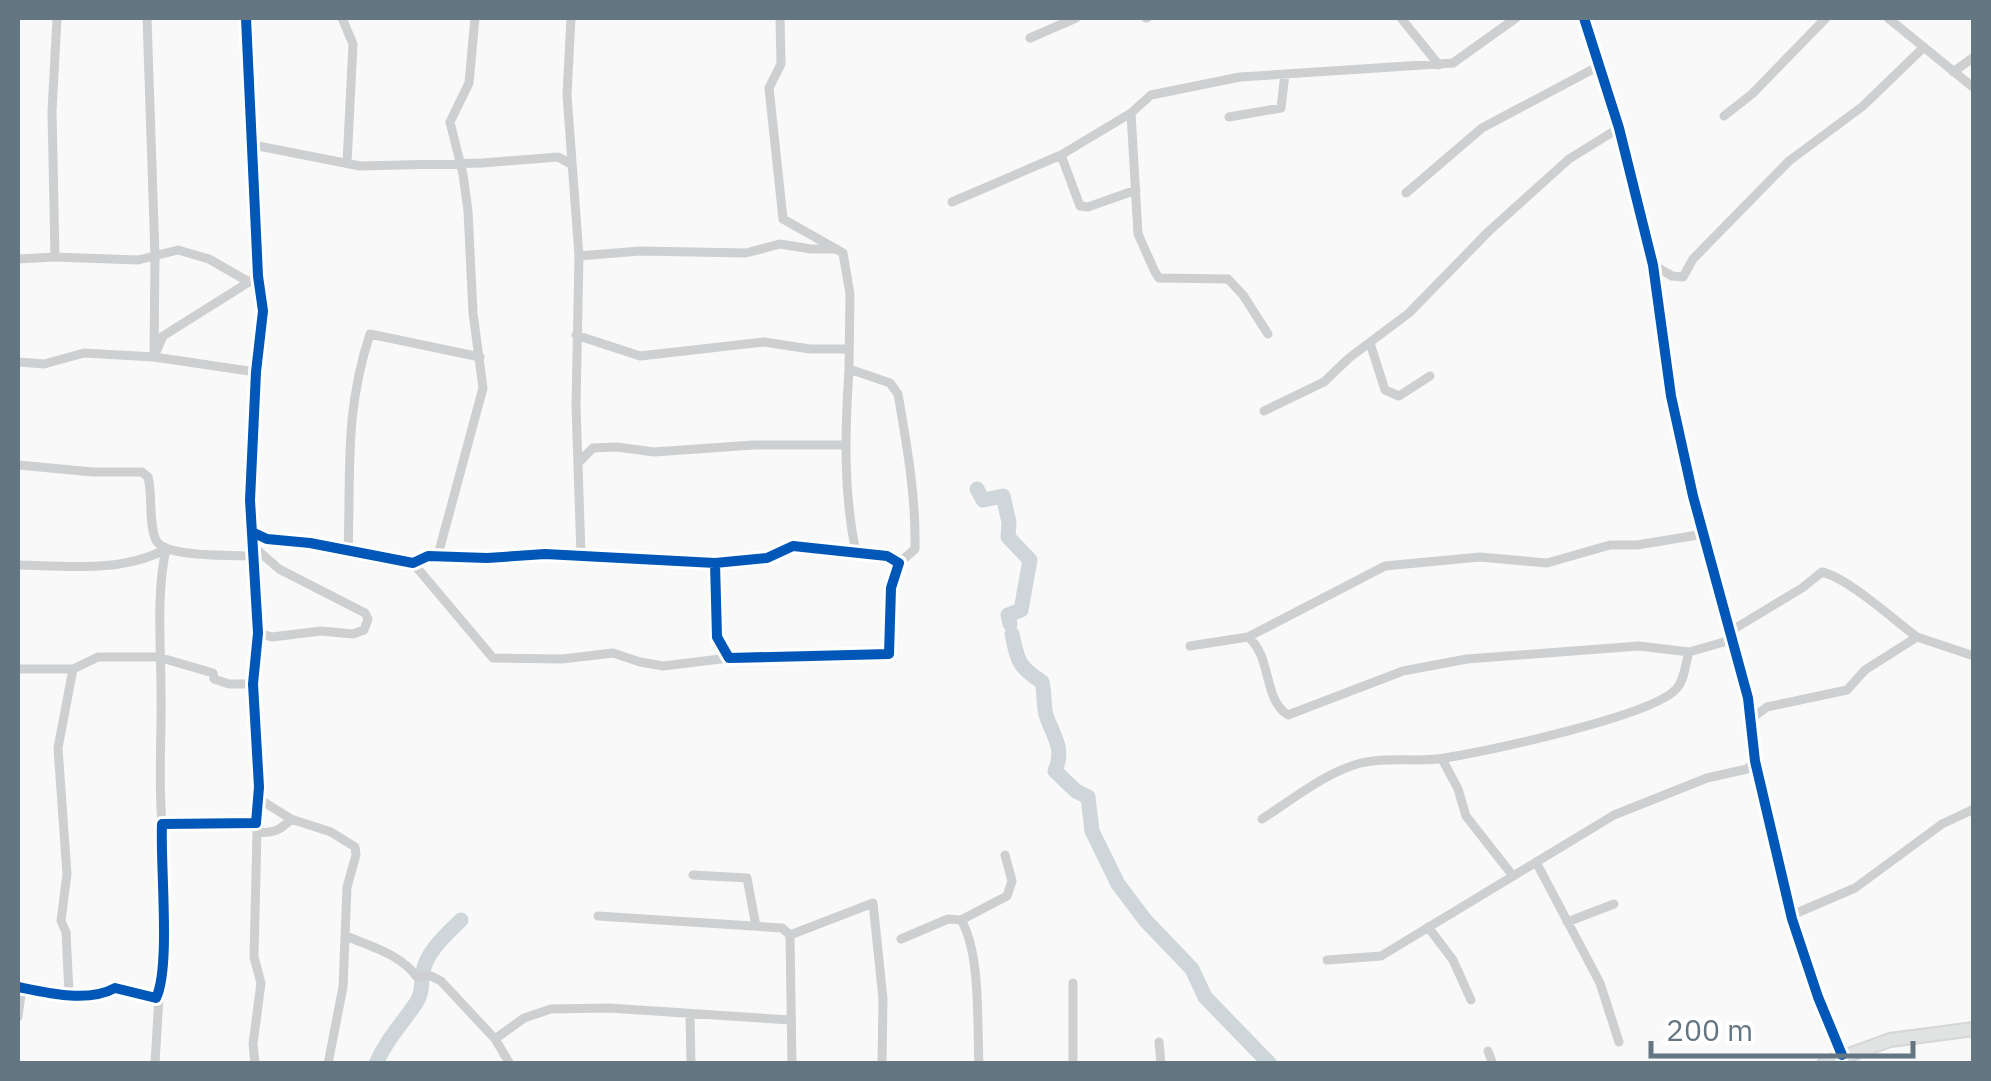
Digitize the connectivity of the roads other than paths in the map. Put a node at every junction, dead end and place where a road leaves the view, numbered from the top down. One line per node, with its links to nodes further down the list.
1 (56, 18): 37 (street)
2 (148, 18): 38 (street)
3 (246, 18): 27 (street)
4 (342, 18): 31 (street)
5 (475, 18): 30 (street)
6 (571, 18): 26 (street)
7 (780, 18): 36 (street)
8 (1076, 18): 14 (street)
9 (1401, 18): 17 (street)
10 (1516, 18): 17 (street)
11 (1584, 18): 18 (street)
12 (1826, 18): 23 (street)
13 (1888, 18): 15 (street)
14 (1030, 38)
15 (1924, 47): 19 (street); 41 (street)
16 (1974, 58): 19 (street)
17 (1439, 66): 20 (street)
18 (1598, 66): 25 (street); 34 (street)
19 (1953, 72): 21 (street)
20 (1285, 74): 22 (street); 24 (street)
21 (1974, 88)
22 (1130, 112): 28 (street); 33 (street)
23 (1724, 116)
24 (1229, 117)
25 (1618, 128): 41 (street); 45 (street)
26 (571, 143): 29 (street); 32 (street)
27 (254, 145): 31 (street); 42 (street)
28 (1061, 155): 33 (street); 35 (street)
29 (558, 158): 30 (street); 32 (street)
30 (459, 162): 31 (street); 48 (street)
31 (347, 163)
32 (570, 164): 39 (street)
33 (1136, 190): 43 (street)
34 (1406, 193)
35 (952, 202)
36 (836, 248): 39 (street); 46 (street)
37 (55, 256): 38 (street); 40 (street)
38 (155, 256): 42 (street); 47 (street)
39 (579, 256): 44 (street)
40 (18, 259)
41 (1653, 265): 60 (street)
42 (254, 279): 47 (street); 51 (street)
43 (1268, 334)
44 (576, 335): 46 (street); 54 (street)
45 (1370, 343): 52 (street); 53 (street)
46 (849, 349): 50 (street)
47 (154, 357): 49 (street); 51 (street)
48 (480, 357): 63 (street); 65 (street)
49 (18, 362)
50 (849, 369): 55 (street); 69 (street)
51 (256, 372): 59 (street)
52 (1430, 376)
53 (1264, 411)
54 (579, 436): 56 (street); 57 (street)
55 (845, 446): 56 (street); 64 (street)
56 (593, 448): 57 (street)
57 (578, 463): 66 (street)
58 (18, 465): 61 (street)
59 (252, 532): 62 (street); 63 (street)
60 (1704, 534): 72 (street); 73 (street)
61 (166, 549): 62 (street); 70 (street); 78 (street)
62 (254, 551): 71 (street); 71 (street)
63 (348, 552): 67 (street)
64 (856, 553): 68 (street); 69 (street)
65 (438, 555): 66 (street); 67 (street)
66 (581, 555): 68 (street)
67 (412, 563): 79 (street)
68 (715, 563): 79 (street)
69 (899, 564): 79 (street)
70 (18, 566)
71 (258, 633): 82 (street)
72 (1730, 636): 74 (street); 76 (street); 83 (street)
73 (1248, 637): 75 (street); 76 (street)
74 (1917, 637): 77 (street); 83 (street)
75 (1190, 646)
76 (1688, 652): 84 (street)
77 (1974, 656)
78 (158, 657): 81 (street); 82 (street); 90 (street)
79 (730, 658)
80 (18, 669): 81 (street)
81 (73, 669): 109 (street)
82 (253, 684): 86 (street)
83 (1751, 719): 85 (street)
84 (1442, 759): 89 (street); 95 (street)
85 (1755, 761): 93 (street); 98 (street)
86 (259, 799): 88 (street); 91 (street)
87 (1974, 808): 98 (street)
88 (291, 819): 91 (street); 104 (street)
89 (1262, 819)
90 (162, 824): 91 (street); 110 (street)
91 (257, 827): 122 (street)
92 (1005, 855): 99 (street)
93 (1536, 862): 95 (street); 100 (street)
94 (694, 875): 101 (street)
95 (1513, 876): 102 (street)
96 (1614, 904): 100 (street)
97 (598, 916): 101 (street)
98 (1792, 916): 120 (street)
99 (961, 920): 105 (street); 128 (street)
100 (1568, 922): 118 (street)
101 (756, 926): 103 (street)
102 (1428, 927): 106 (street); 111 (street)
103 (790, 935): 114 (street); 127 (street)
104 (346, 936): 116 (street); 123 (street)
105 (902, 939)
106 (1327, 960)
107 (1074, 983): 129 (street)
108 (20, 987): 109 (street); 113 (street)
109 (68, 993): 110 (street)
110 (159, 996): 121 (street)
111 (1472, 1000)
112 (690, 1014): 114 (street); 116 (street); 125 (street)
113 (18, 1018)
114 (790, 1020): 126 (street)
115 (1974, 1029): 120 (street)
116 (495, 1039): 124 (street)
117 (1160, 1042): 130 (street)
118 (1619, 1042)
119 (1488, 1050): 131 (street)
120 (1842, 1055): 132 (street)
121 (154, 1064)
122 (255, 1064)
123 (328, 1064)
124 (510, 1064)
125 (690, 1064)
126 (792, 1064)
127 (882, 1064)
128 (979, 1064)
129 (1073, 1064)
130 (1161, 1064)
131 (1494, 1064)
132 (1824, 1064)

